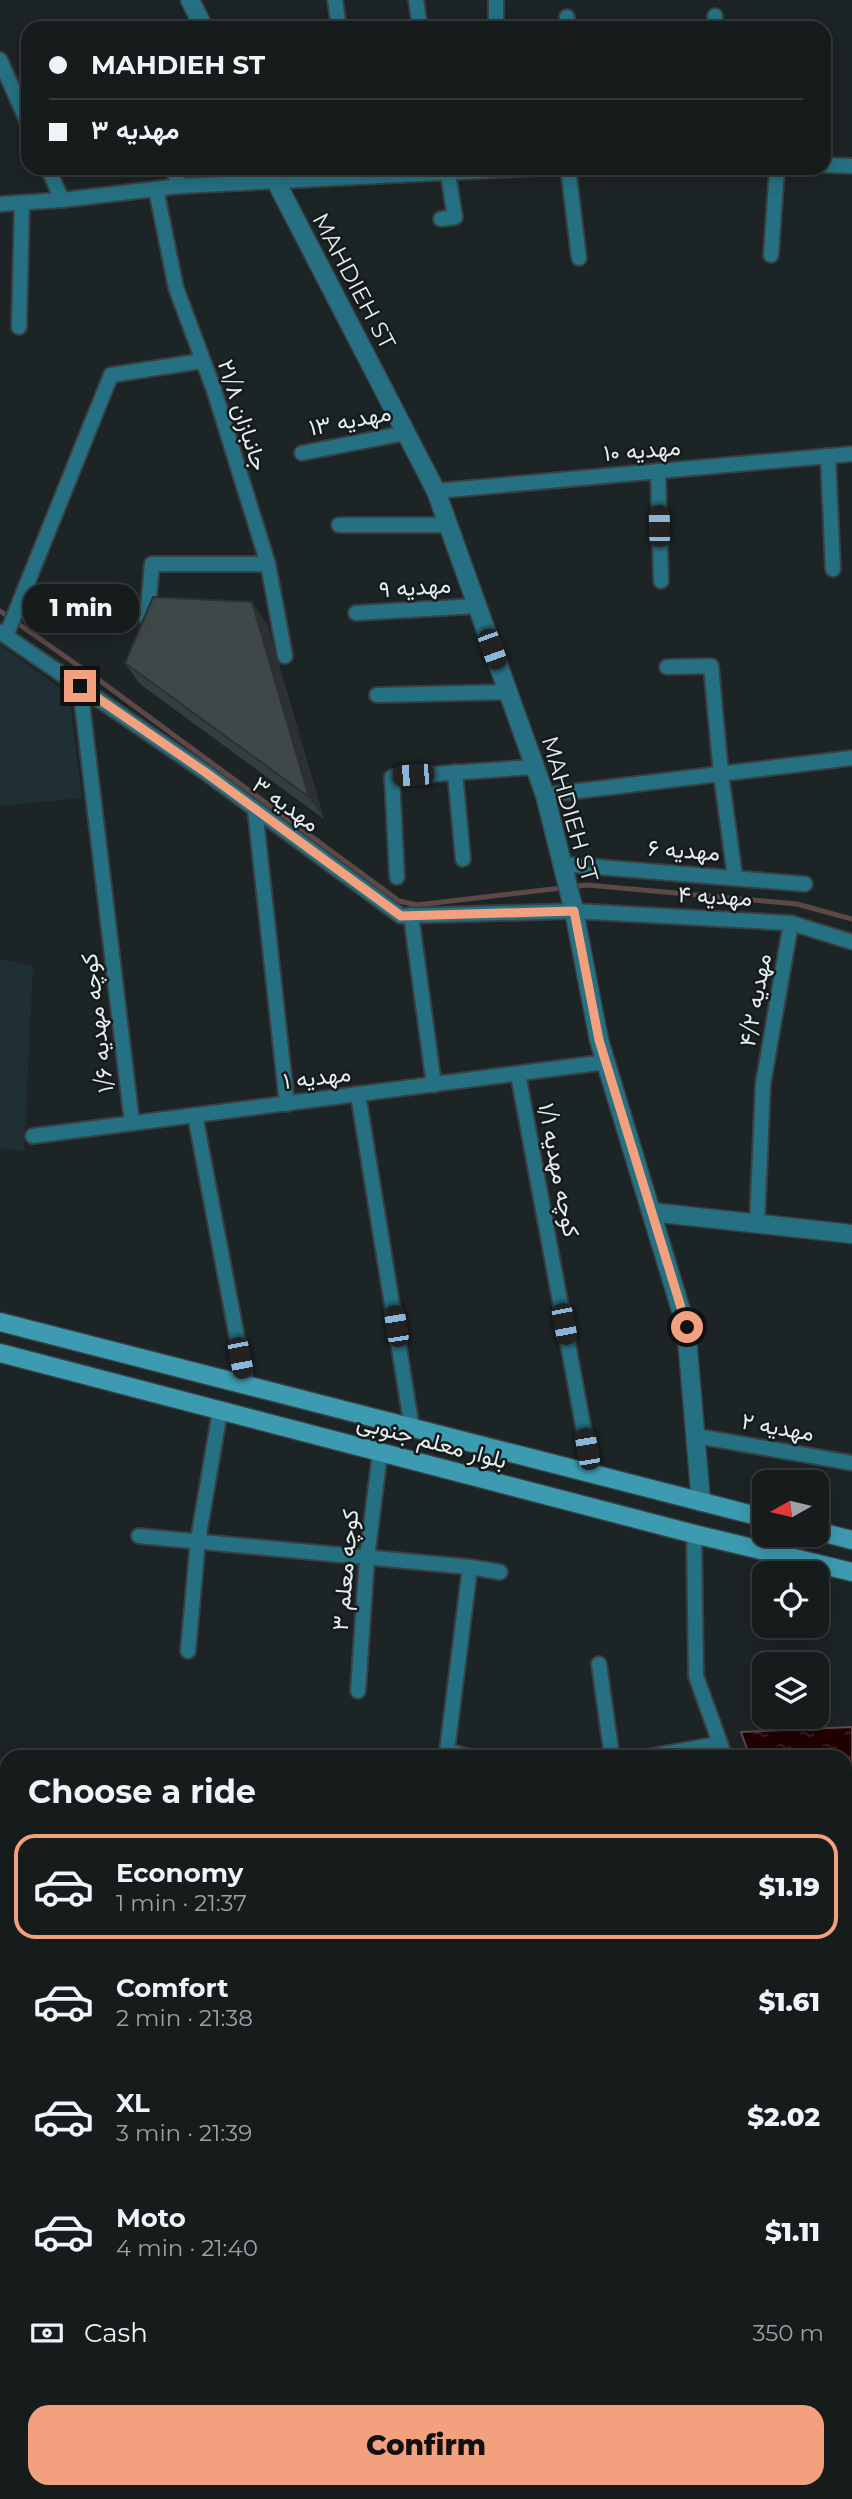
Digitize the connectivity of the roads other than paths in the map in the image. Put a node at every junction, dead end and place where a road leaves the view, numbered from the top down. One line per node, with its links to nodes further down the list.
1 (190, 0): 4 (street)
2 (335, 0): 5 (street)
3 (496, 0): 6 (street)
4 (200, 21)
5 (338, 21)
6 (496, 21)
7 (0, 60): 8 (street)
8 (21, 107)
9 (831, 165): 10 (street)
10 (852, 166)
11 (51, 175): 20 (street)
12 (175, 175): 18 (street)
13 (264, 175): 18 (street)
14 (273, 175): 28 (street, MAHDIEH ST)
15 (448, 175): 23 (street)
16 (569, 175): 25 (street)
17 (777, 175): 24 (street)
18 (180, 186): 19 (street)
19 (156, 188): 20 (street); 27 (street, جانبازان ۲۱/۸)
20 (62, 200): 21 (street)
21 (22, 203): 22 (street); 26 (street)
22 (0, 204)
23 (441, 219)
24 (771, 255)
25 (579, 258)
26 (19, 327)
27 (202, 361): 36 (street, جانبازان ۲۱/۸); 42 (street)
28 (406, 433): 29 (street, مهدیه ۱۳); 33 (street, MAHDIEH ST)
29 (302, 453)
30 (852, 454): 31 (street, مهدیه ۱۰)
31 (828, 456): 32 (street, مهدیه ۱۰); 37 (street)
32 (658, 471): 33 (street, مهدیه ۱۰); 38 (street)
33 (436, 491): 35 (street, MAHDIEH ST)
34 (339, 524): 35 (street)
35 (449, 525): 39 (street, MAHDIEH ST)
36 (268, 564): 41 (street); 43 (street, جانبازان ۲۱/۸)
37 (833, 569)
38 (661, 581)
39 (477, 606): 40 (street, مهدیه ۹); 46 (street, MAHDIEH ST)
40 (356, 613)
41 (147, 619)
42 (3, 634): 45 (street, مهدیه ۳)
43 (285, 656)
44 (667, 667): 51 (street)
45 (80, 686): 53 (street, مهدیه ۳); 69 (street, کوچه مهدیه ۱/۶)
46 (508, 692): 47 (street); 49 (street, MAHDIEH ST)
47 (377, 695)
48 (852, 758): 51 (street)
49 (534, 766): 50 (street); 52 (street, MAHDIEH ST)
50 (455, 772): 54 (street); 56 (street)
51 (721, 774): 52 (street); 57 (street)
52 (545, 795): 55 (street, MAHDIEH ST)
53 (254, 809): 60 (street, مهدیه ۳); 67 (street)
54 (463, 859)
55 (561, 864): 57 (street, مهدیه ۶); 59 (street, MAHDIEH ST)
56 (397, 877)
57 (735, 877): 58 (street, مهدیه ۶)
58 (804, 884)
59 (574, 911): 60 (street, مهدیه ۳); 61 (street, مهدیه ۴); 63 (street, MAHDIEH ST)
60 (411, 915): 65 (street)
61 (791, 923): 62 (street, مهدیه ۴); 72 (street, مهدیه ۴/۲)
62 (852, 942)
63 (606, 1062): 64 (street, مهدیه ۱); 71 (street, MAHDIEH ST)
64 (518, 1074): 65 (street, مهدیه ۱); 82 (street, کوچه مهدیه ۱/۱)
65 (434, 1084): 66 (street, مهدیه ۱)
66 (358, 1094): 67 (street, مهدیه ۱); 78 (street)
67 (287, 1104): 68 (street, مهدیه ۱)
68 (195, 1115): 69 (street, مهدیه ۱); 76 (street)
69 (132, 1123): 70 (street, مهدیه ۱)
70 (33, 1136)
71 (651, 1212): 72 (street); 79 (street, MAHDIEH ST)
72 (757, 1224): 73 (street)
73 (852, 1234)
74 (0, 1322): 76 (main road, بلوار معلم جنوبی)
75 (0, 1353): 77 (main road, بلوار معلم جنوبی)
76 (246, 1385): 78 (main road, بلوار معلم جنوبی)
77 (220, 1411): 80 (main road, بلوار معلم جنوبی); 89 (street)
78 (412, 1428): 82 (main road, بلوار معلم جنوبی)
79 (696, 1436): 81 (street, مهدیه ۲); 83 (street, MAHDIEH ST)
80 (380, 1452): 85 (main road, بلوار معلم جنوبی); 90 (street, کوچه معلم ۳)
81 (852, 1463)
82 (592, 1474): 83 (main road, بلوار معلم جنوبی)
83 (701, 1502): 84 (main road, بلوار معلم جنوبی)
84 (752, 1515)
85 (694, 1534): 93 (main road, بلوار معلم جنوبی); 99 (street)
86 (830, 1534): 88 (main road)
87 (139, 1536): 89 (street)
88 (852, 1539)
89 (198, 1540): 90 (street); 94 (street)
90 (367, 1558): 91 (street); 96 (street, کوچه معلم ۳)
91 (470, 1567): 92 (street); 97 (street)
92 (500, 1572)
93 (852, 1572)
94 (188, 1651)
95 (599, 1664): 98 (street)
96 (358, 1691)
97 (447, 1750)
98 (611, 1750)
99 (722, 1750)

